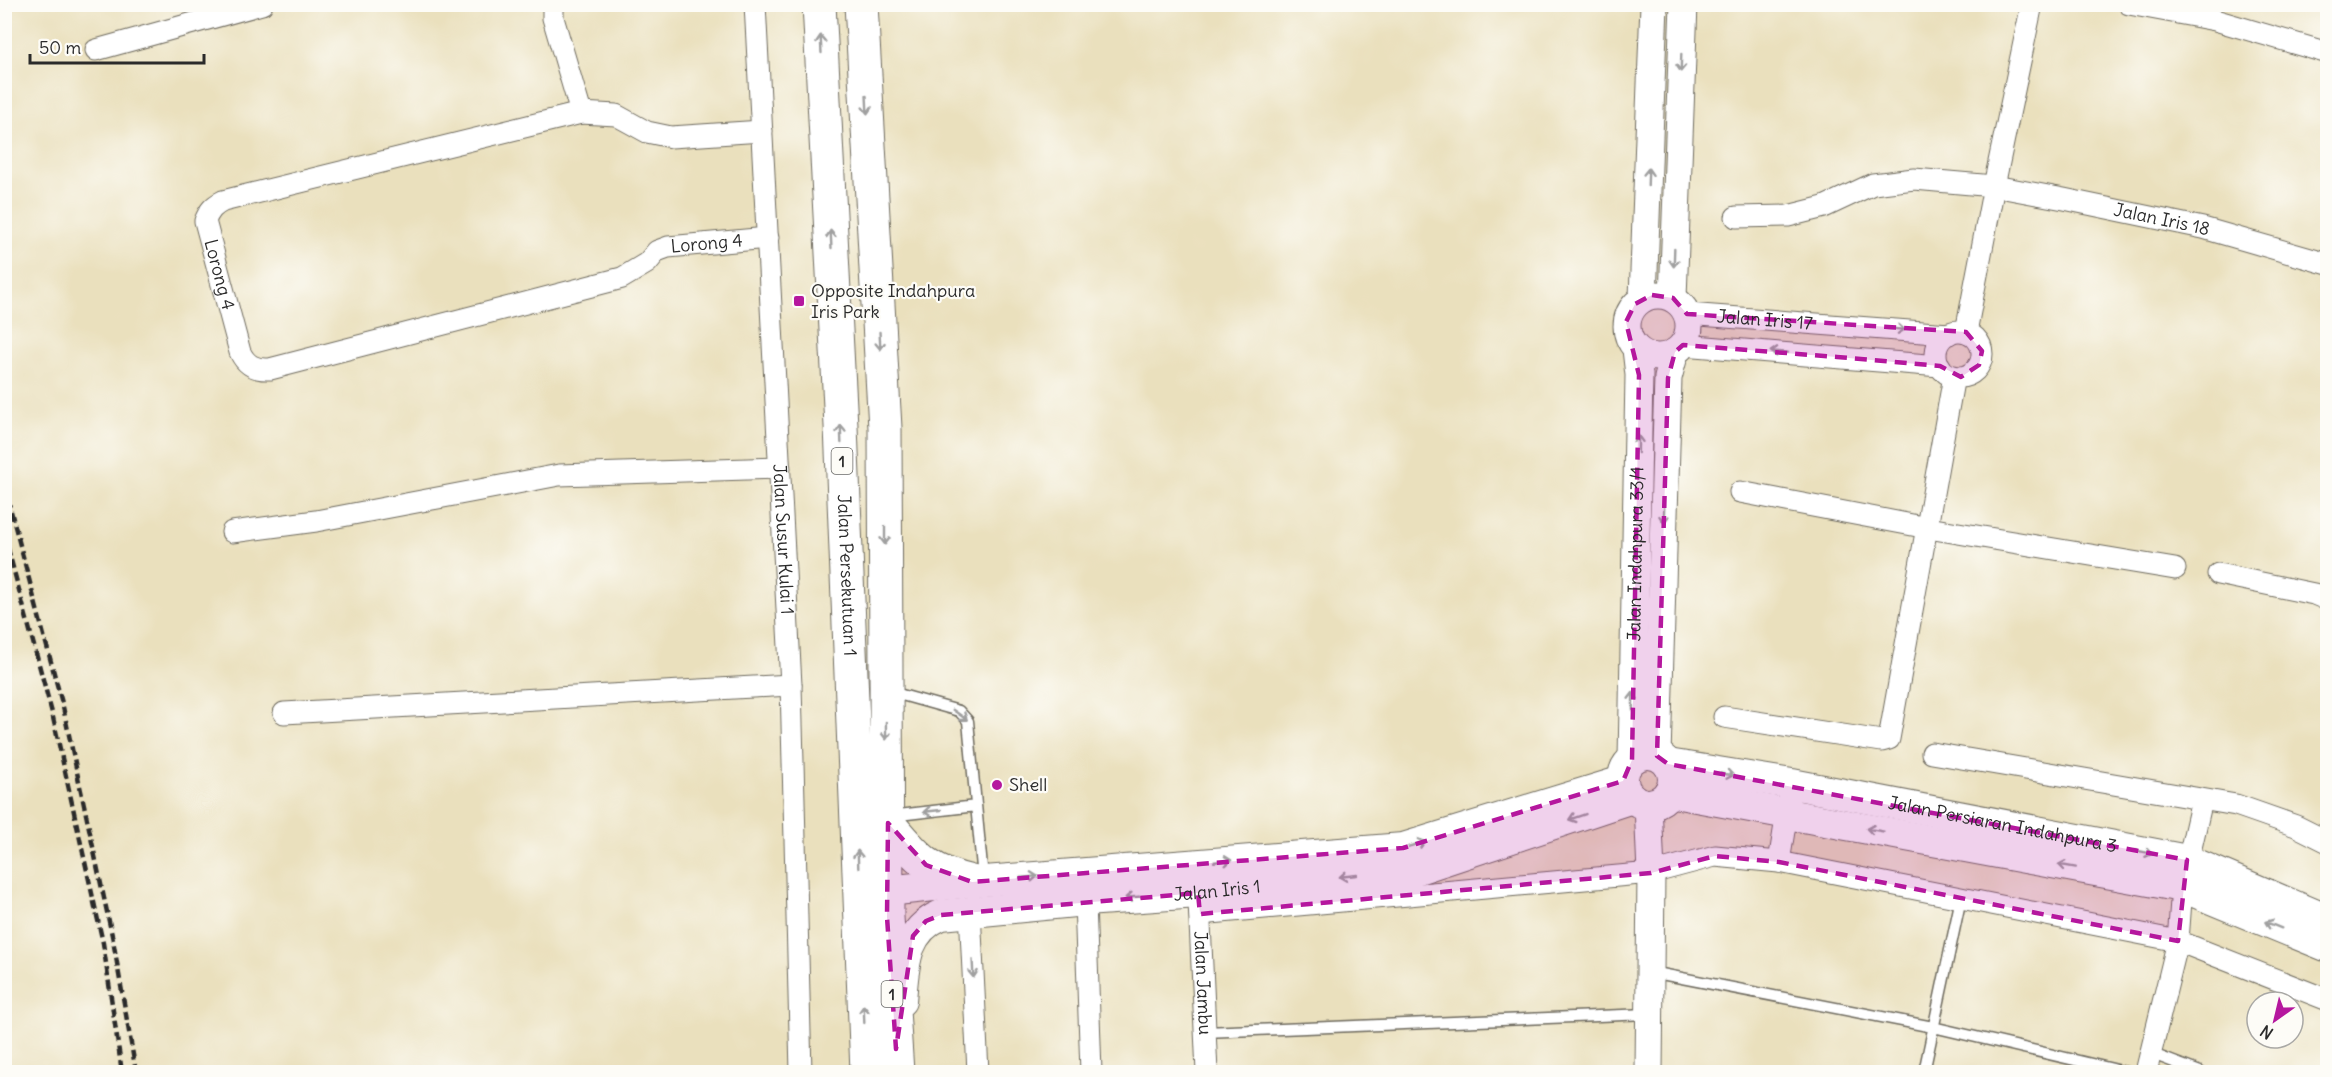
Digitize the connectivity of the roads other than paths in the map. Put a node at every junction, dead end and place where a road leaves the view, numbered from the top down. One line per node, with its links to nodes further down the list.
1 (262, 4): 10 (street)
2 (553, 4): 12 (street)
3 (755, 4): 13 (street, Jalan Susur Kulai 1)
4 (819, 4): 51 (highway, Jalan Persekutuan 1 / 1, one-way to 4)
5 (861, 4): 32 (highway, Jalan Persekutuan 1 / 1, one-way to 32)
6 (1654, 4): 18 (street, one-way to 6)
7 (1684, 4): 19 (street, one-way to 19)
8 (2032, 4): 14 (street)
9 (2129, 4): 11 (street)
10 (96, 50)
11 (2328, 53)
12 (581, 113): 13 (street, Lorong 4); 16 (street, Lorong 4)
13 (762, 131): 16 (street, Jalan Susur Kulai 1)
14 (1994, 186): 15 (street, Jalan Iris 18); 17 (street, Jalan Iris 18); 20 (street)
15 (1736, 217)
16 (768, 238): 24 (street, Jalan Susur Kulai 1)
17 (2328, 264)
18 (1643, 298): 19 (street); 22 (street)
19 (1680, 306): 20 (street, Jalan Iris 17, one-way to 20); 21 (street)
20 (1957, 333): 23 (street); 23 (street)
21 (1679, 348): 22 (street); 23 (street, Jalan Iris 17, one-way to 21); 36 (street, Jalan Indahpura 33/1, one-way to 36)
22 (1636, 349): 36 (street, Jalan Indahpura 33/1, one-way to 22)
23 (1947, 371): 26 (street)
24 (780, 468): 27 (street); 31 (street, Jalan Susur Kulai 1)
25 (1740, 492): 26 (street)
26 (1928, 528): 28 (street); 34 (street)
27 (232, 532)
28 (2175, 569)
29 (2218, 574): 30 (street)
30 (2328, 600)
31 (791, 685): 33 (street); 62 (street, Jalan Susur Kulai 1)
32 (885, 691): 39 (lane, one-way to 39); 41 (highway, Jalan Persekutuan 1 / 1, one-way to 41)
33 (284, 713)
34 (1724, 717)
35 (1932, 753): 38 (street)
36 (1647, 779): 37 (main road, Jalan Persiaran Indahpura 3, one-way to 37); 40 (main road, Jalan Persiaran Indahpura 3); 44 (street); 47 (main road, Jalan Iris 1, one-way to 36); 50 (main road, Jalan Iris 1, one-way to 50)
37 (1792, 784): 40 (street); 45 (main road, Jalan Persiaran Indahpura 3, one-way to 45)
38 (2202, 800): 42 (street); 45 (street)
39 (976, 806): 41 (lane, one-way to 41); 47 (lane)
40 (1787, 814): 43 (street); 45 (main road, Jalan Persiaran Indahpura 3, one-way to 40)
41 (888, 819): 46 (highway, Jalan Persekutuan 1 / 1); 47 (highway)
42 (2328, 842)
43 (1779, 862): 44 (street); 48 (street)
44 (1651, 873): 50 (street); 55 (street)
45 (2184, 873): 52 (main road, Jalan Persiaran Indahpura 3); 53 (street); 54 (main road, Jalan Persiaran Indahpura 3, one-way to 45)
46 (887, 891): 47 (main road, Jalan Iris 1); 51 (highway); 60 (highway, Jalan Persekutuan 1 / 1)
47 (975, 891): 49 (main road, Jalan Iris 1); 60 (main road, Jalan Iris 1); 64 (street, one-way to 64)
48 (1961, 898): 53 (street); 58 (lane)
49 (1085, 901): 50 (main road, Jalan Iris 1, one-way to 49); 65 (street)
50 (1199, 904): 59 (street, Jalan Jambu)
51 (860, 918): 63 (highway, Jalan Persekutuan 1 / 1, one-way to 51)
52 (2328, 920)
53 (2178, 940): 56 (street); 61 (street)
54 (2328, 947)
55 (1651, 972): 57 (street); 58 (lane)
56 (2328, 1000)
57 (1651, 1014): 59 (lane); 67 (street)
58 (1933, 1027): 68 (lane); 69 (lane)
59 (1205, 1032): 66 (street, Jalan Jambu)
60 (897, 1061)
61 (2148, 1063): 70 (lane)
62 (801, 1072)
63 (867, 1072)
64 (978, 1072)
65 (1091, 1072)
66 (1208, 1072)
67 (1649, 1072)
68 (1924, 1072)
69 (2126, 1072)
70 (2200, 1072)

